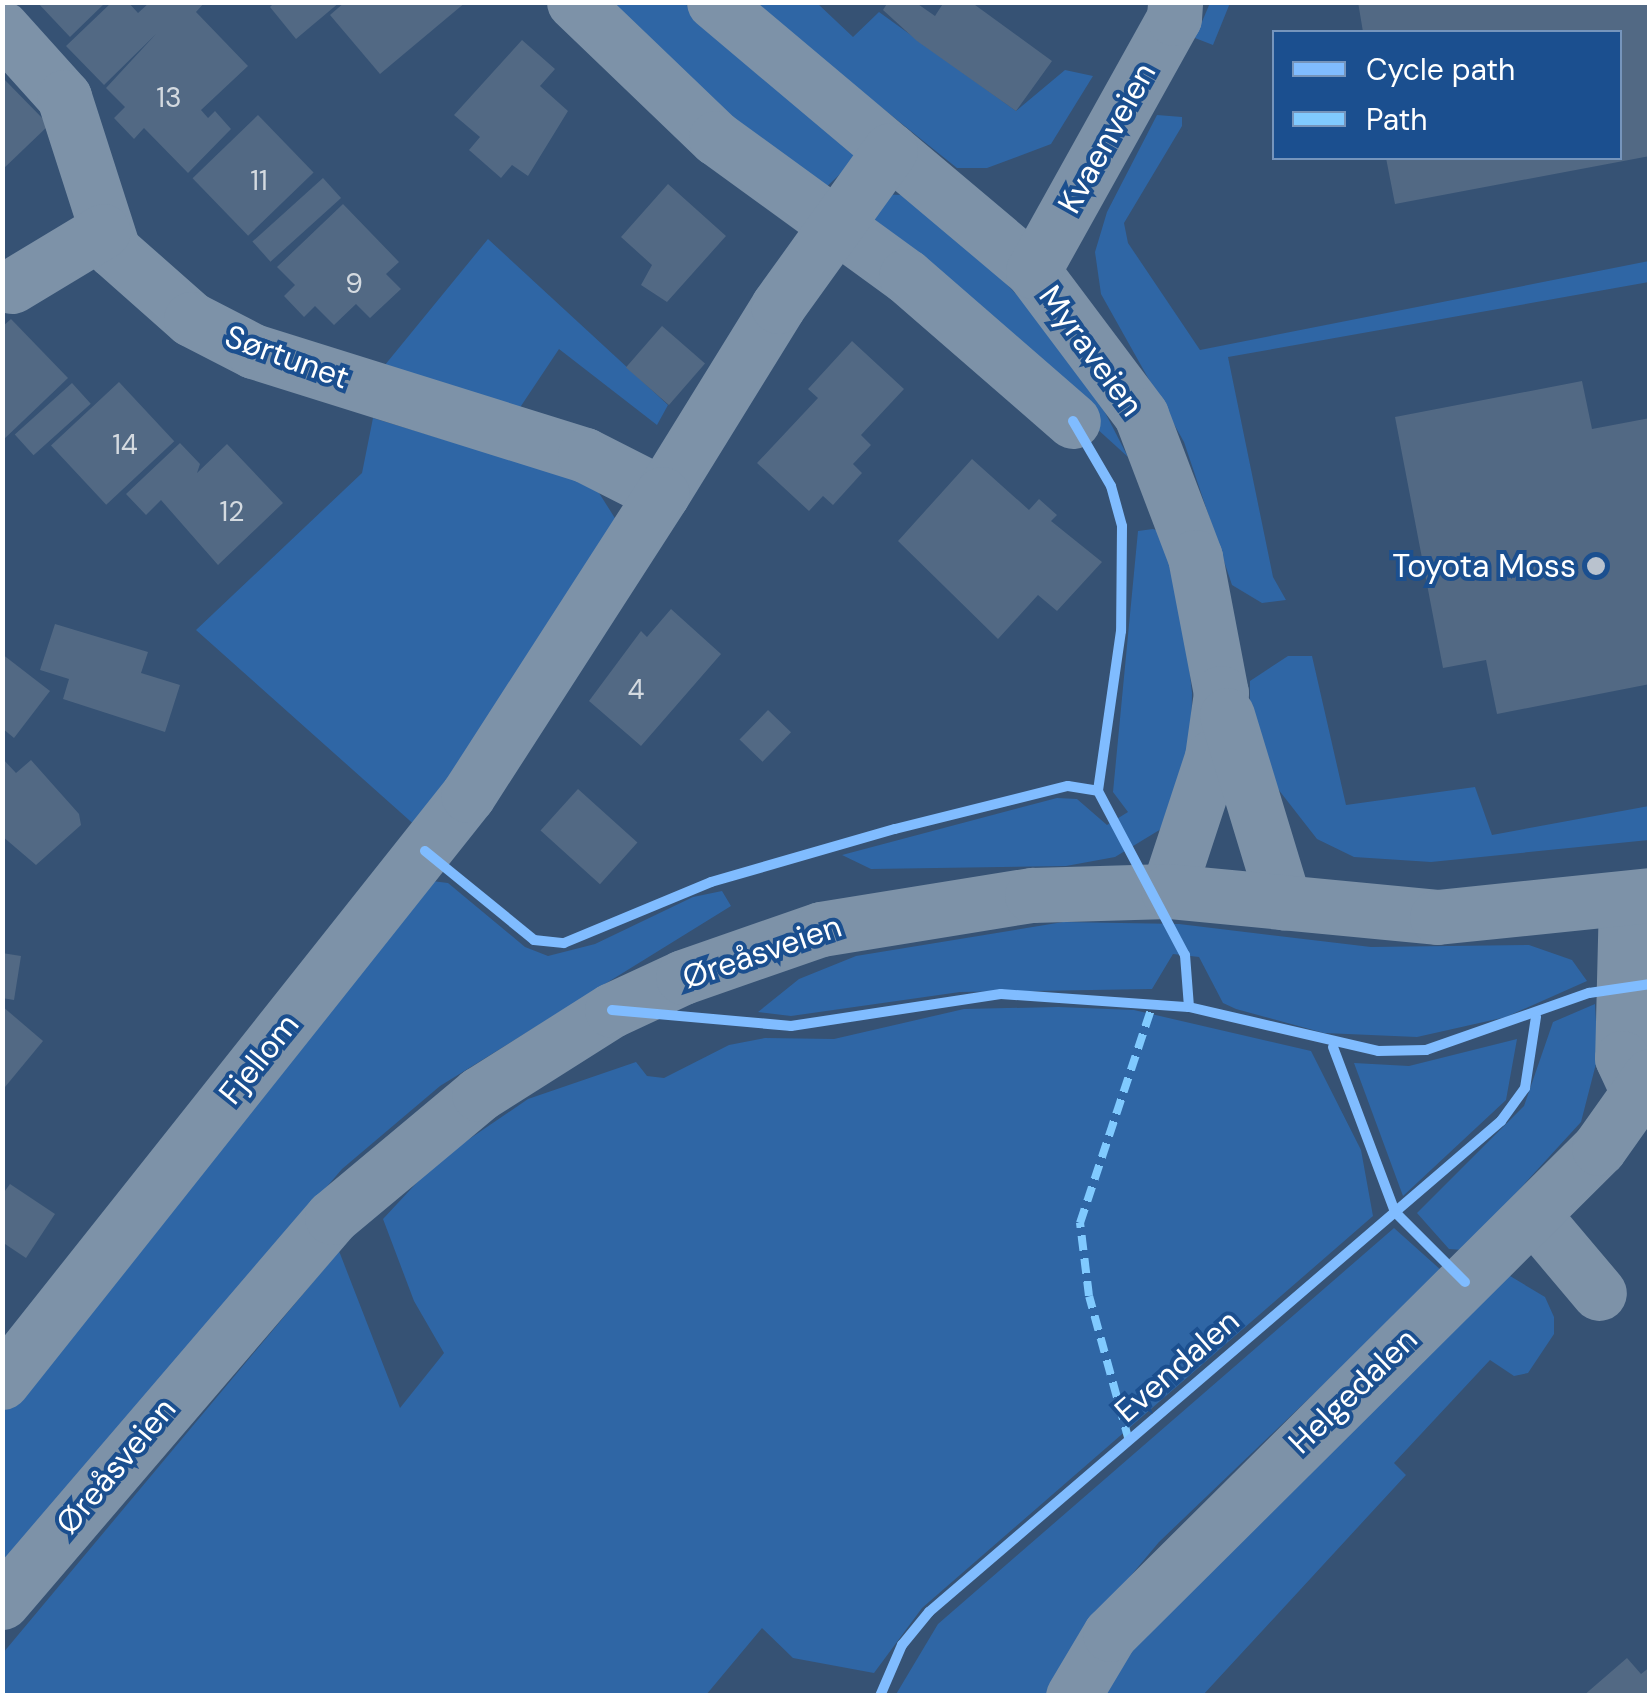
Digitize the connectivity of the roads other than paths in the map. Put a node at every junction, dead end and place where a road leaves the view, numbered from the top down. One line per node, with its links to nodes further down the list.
1 (574, 2): 6 (street, Myraveien)
2 (714, 2): 5 (street, Myraveien)
3 (1175, 2): 8 (street, Kvaenveien)
4 (2, 28): 7 (street, Sørtunet)
5 (890, 150): 6 (street); 8 (street, Myraveien)
6 (832, 225): 10 (street, Myraveien); 11 (street)
7 (103, 231): 9 (street); 11 (street, Sørtunet)
8 (1033, 271): 12 (street, Myraveien)
9 (12, 286)
10 (1073, 421)
11 (662, 494): 19 (street, Fjellom)
12 (1222, 693): 13 (street, Myraveien); 15 (street)
13 (1168, 890): 15 (street, Øreåsveien); 20 (street, Øreåsveien)
14 (1638, 897): 15 (street, Øreåsveien); 16 (street, Helgedalen)
15 (1284, 903)
16 (1643, 1083): 17 (street, Helgedalen)
17 (1532, 1215): 18 (street); 21 (street, Helgedalen)
18 (1598, 1293)
19 (2, 1382)
20 (2, 1602)
21 (1073, 1696)

